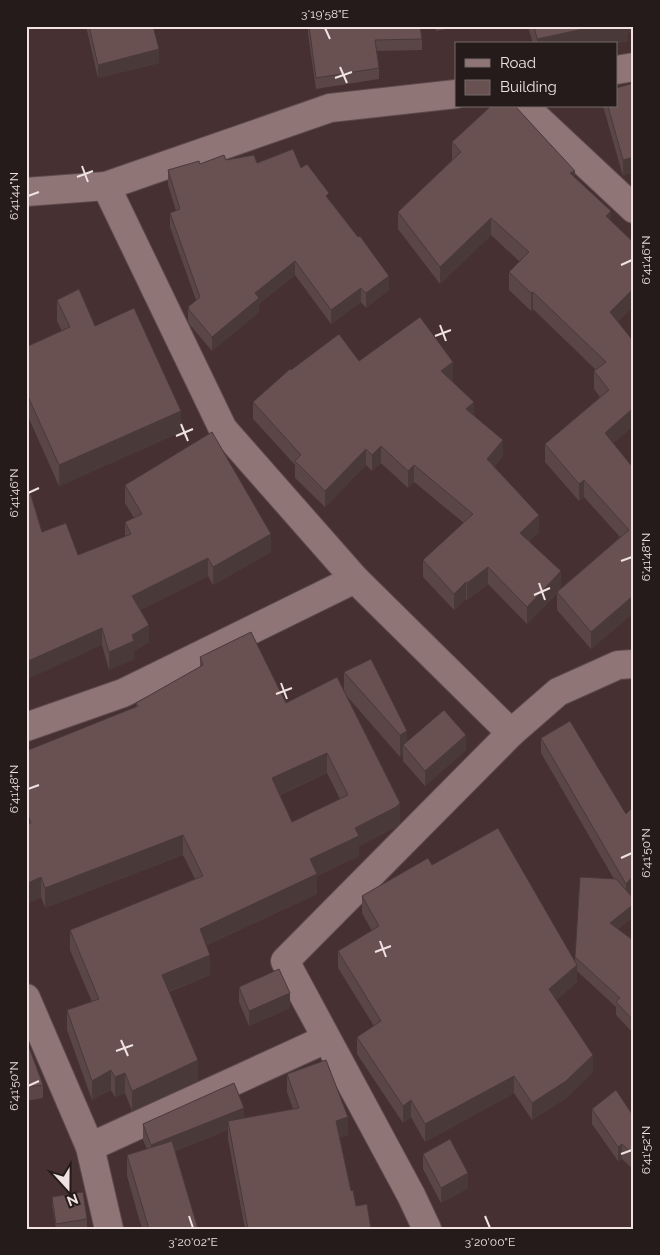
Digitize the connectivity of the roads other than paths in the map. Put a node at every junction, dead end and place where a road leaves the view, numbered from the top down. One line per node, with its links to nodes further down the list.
1 (634, 67): 2 (street)
2 (618, 70)
3 (455, 94): 5 (street)
4 (526, 108): 7 (street)
5 (106, 186): 6 (street); 8 (street)
6 (26, 192)
7 (634, 209)
8 (356, 578): 10 (street); 11 (street)
9 (634, 664): 11 (street)
10 (26, 727)
11 (511, 733): 13 (street)
12 (26, 998): 14 (street)
13 (326, 1040): 14 (street); 16 (street)
14 (90, 1147): 15 (street)
15 (109, 1229)
16 (427, 1229)

